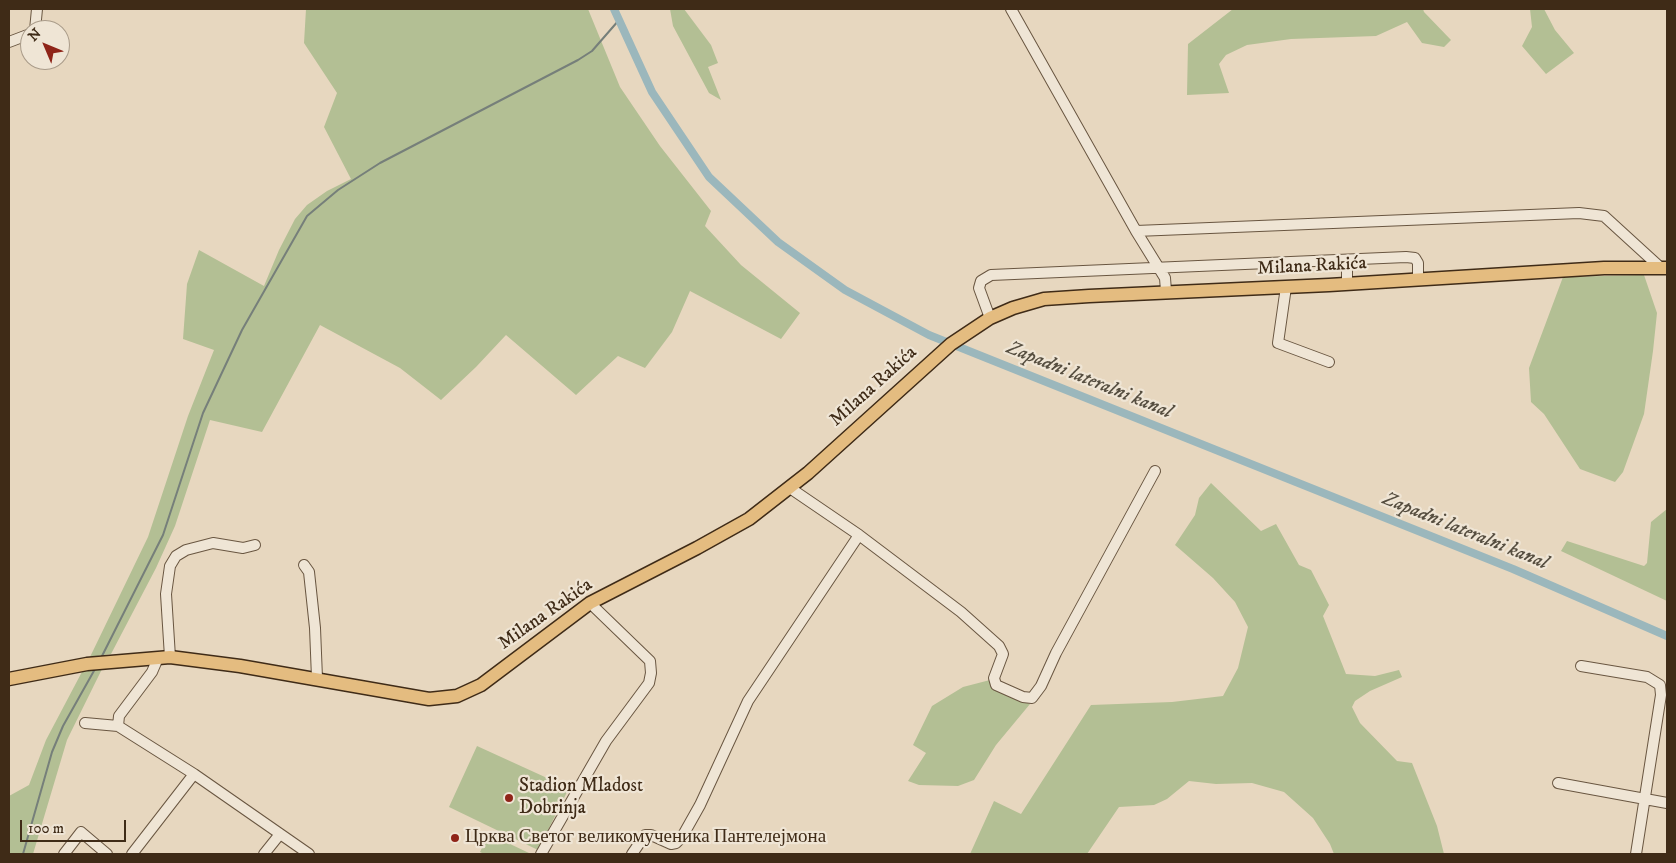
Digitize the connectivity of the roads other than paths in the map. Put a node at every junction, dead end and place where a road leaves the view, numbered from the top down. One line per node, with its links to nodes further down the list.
1 (1011, 9): 2 (street)
2 (1136, 231): 4 (street); 5 (street)
3 (1347, 261): 4 (street); 6 (street); 7 (street)
4 (1157, 268): 9 (street); 10 (street)
5 (1665, 268): 6 (main road, Milana Rakića)
6 (1418, 280): 7 (main road, Milana Rakića)
7 (1347, 284): 8 (main road, Milana Rakića)
8 (1286, 287): 9 (main road, Milana Rakića); 11 (street)
9 (1166, 291): 10 (main road, Milana Rakića)
10 (990, 318): 13 (main road, Milana Rakića)
11 (1329, 362)
12 (1154, 471): 14 (street)
13 (790, 488): 14 (street); 17 (main road, Milana Rakića)
14 (859, 535): 35 (street)
15 (255, 544): 18 (street)
16 (304, 564): 20 (street)
17 (590, 603): 20 (main road, Milana Rakića); 34 (street)
18 (164, 658): 20 (main road, Milana Rakića); 21 (main road, Milana Rakića); 23 (street)
19 (1581, 666): 26 (street)
20 (317, 678)
21 (9, 679)
22 (85, 723): 23 (street)
23 (118, 726): 24 (street)
24 (194, 774): 28 (street); 31 (street)
25 (1558, 783): 26 (street)
26 (1645, 799): 27 (street); 36 (street)
27 (1667, 803)
28 (280, 834): 32 (street); 33 (street)
29 (64, 854): 30 (street)
30 (107, 854)
31 (132, 854)
32 (264, 854)
33 (309, 854)
34 (541, 854)
35 (632, 854)
36 (1636, 854)

